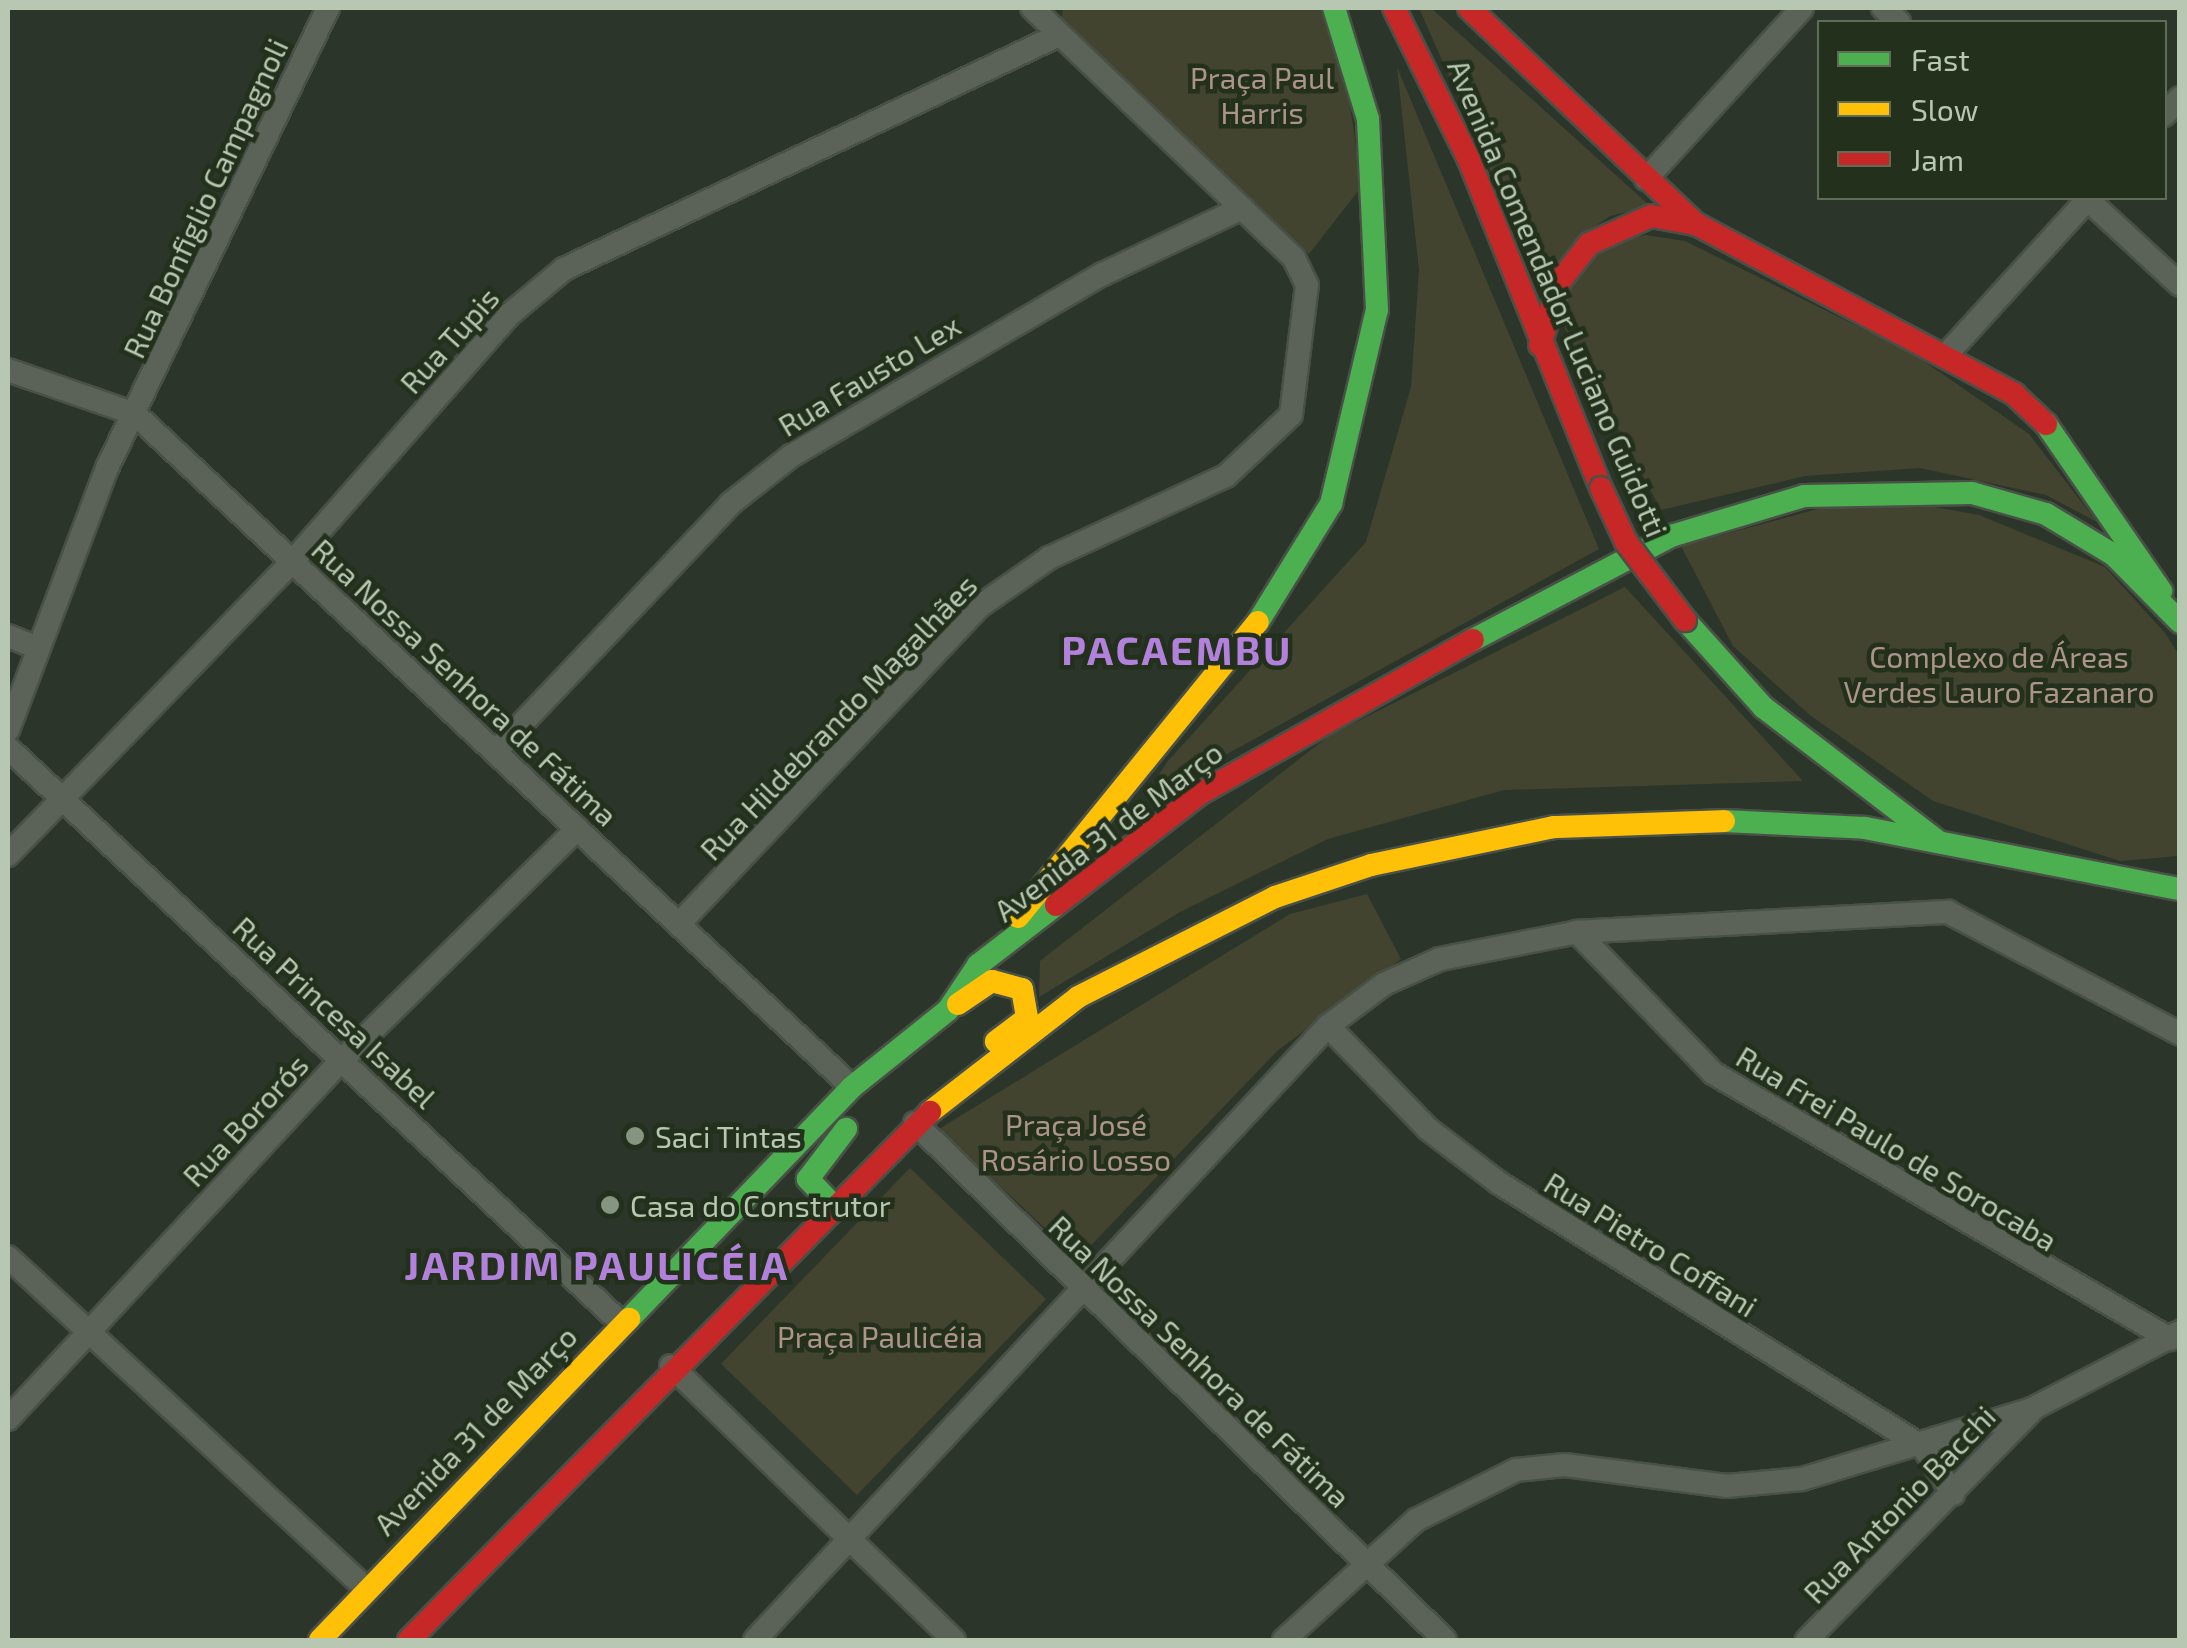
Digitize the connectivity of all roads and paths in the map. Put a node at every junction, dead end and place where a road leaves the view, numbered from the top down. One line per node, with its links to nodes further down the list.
1 (328, 8): 16 (street, Rua Bonfiglio Campagnoli)
2 (1334, 8): 33 (main road)
3 (1394, 8): 13 (main road, Avenida Comendador Luciano Guidotti)
4 (1469, 8): 7 (main road, Avenida Comendador Luciano Guidotti)
5 (1802, 8): 7 (street)
6 (1047, 18): 10 (street); 17 (street, Rua Tupis)
7 (1646, 178): 11 (main road, Avenida Comendador Luciano Guidotti)
8 (2085, 200): 14 (street)
9 (2089, 200): 12 (street)
10 (1242, 208): 23 (street, Rua Fausto Lex); 31 (street, Rua Hildebrando Magalhães)
11 (1696, 224): 13 (main road); 14 (main road, Avenida Comendador Luciano Guidotti)
12 (2180, 285)
13 (1540, 346): 26 (main road, Avenida Comendador Luciano Guidotti, bridge)
14 (1947, 354): 18 (main road, Avenida Comendador Luciano Guidotti)
15 (8, 370): 16 (street, Rua Nossa Senhora de Fátima)
16 (136, 414): 17 (street, Rua Nossa Senhora de Fátima); 20 (street, Rua Bonfiglio Campagnoli)
17 (293, 561): 23 (street, Rua Nossa Senhora de Fátima); 24 (street, Rua Tupis)
18 (2179, 622): 33 (main road, Avenida 31 de Março)
19 (8, 636): 20 (street)
20 (36, 647): 21 (street, Rua Bonfiglio Campagnoli)
21 (8, 730)
22 (8, 748): 24 (street, Rua Princesa Isabel)
23 (495, 752): 25 (street, Rua Nossa Senhora de Fátima)
24 (67, 797): 27 (street, Rua Tupis); 38 (street, Rua Princesa Isabel)
25 (577, 828): 31 (street, Rua Nossa Senhora de Fátima); 38 (street, Rua Bororós)
26 (1939, 842): 29 (main road, Avenida Comendador Luciano Guidotti); 40 (main road)
27 (8, 855)
28 (2180, 866): 29 (main road)
29 (2134, 876): 30 (main road, Avenida Comendador Luciano Guidotti)
30 (2180, 889)
31 (679, 924): 39 (street, Rua Nossa Senhora de Fátima)
32 (1577, 932): 35 (street); 37 (street); 46 (street, Rua Frei Paulo de Sorocaba)
33 (978, 966): 34 (main road, Avenida 31 de Março)
34 (948, 1010): 36 (main road, Avenida 31 de Março); 40 (main road)
35 (1328, 1026): 43 (street); 50 (street, Rua Pietro Coffani)
36 (921, 1033): 39 (main road, Avenida 31 de Março); 41 (main road)
37 (2180, 1034)
38 (342, 1060): 44 (street, Rua Princesa Isabel); 45 (street, Rua Bororós)
39 (852, 1088): 44 (main road, Avenida 31 de Março)
40 (916, 1123): 41 (main road); 43 (street, Rua Nossa Senhora de Fátima)
41 (830, 1202): 47 (main road)
42 (8, 1257): 45 (street)
43 (1083, 1289): 52 (street); 53 (street, Rua Nossa Senhora de Fátima)
44 (620, 1322): 54 (main road, Avenida 31 de Março)
45 (86, 1332): 49 (street, Rua Bororós); 54 (street)
46 (2175, 1336): 48 (street)
47 (671, 1366): 52 (street); 55 (main road)
48 (2032, 1409): 50 (street); 51 (street, Rua Antonio Bacchi)
49 (8, 1419)
50 (1923, 1446): 51 (street, Rua Pietro Coffani); 53 (street)
51 (1953, 1494): 61 (street, Rua Antonio Bacchi)
52 (849, 1540): 57 (street); 58 (street)
53 (1361, 1561): 59 (street); 60 (street, Rua Nossa Senhora de Fátima)
54 (366, 1588): 56 (main road, Avenida 31 de Março)
55 (417, 1638)
56 (320, 1640)
57 (756, 1640)
58 (954, 1640)
59 (1284, 1640)
60 (1445, 1640)
61 (1807, 1640)

